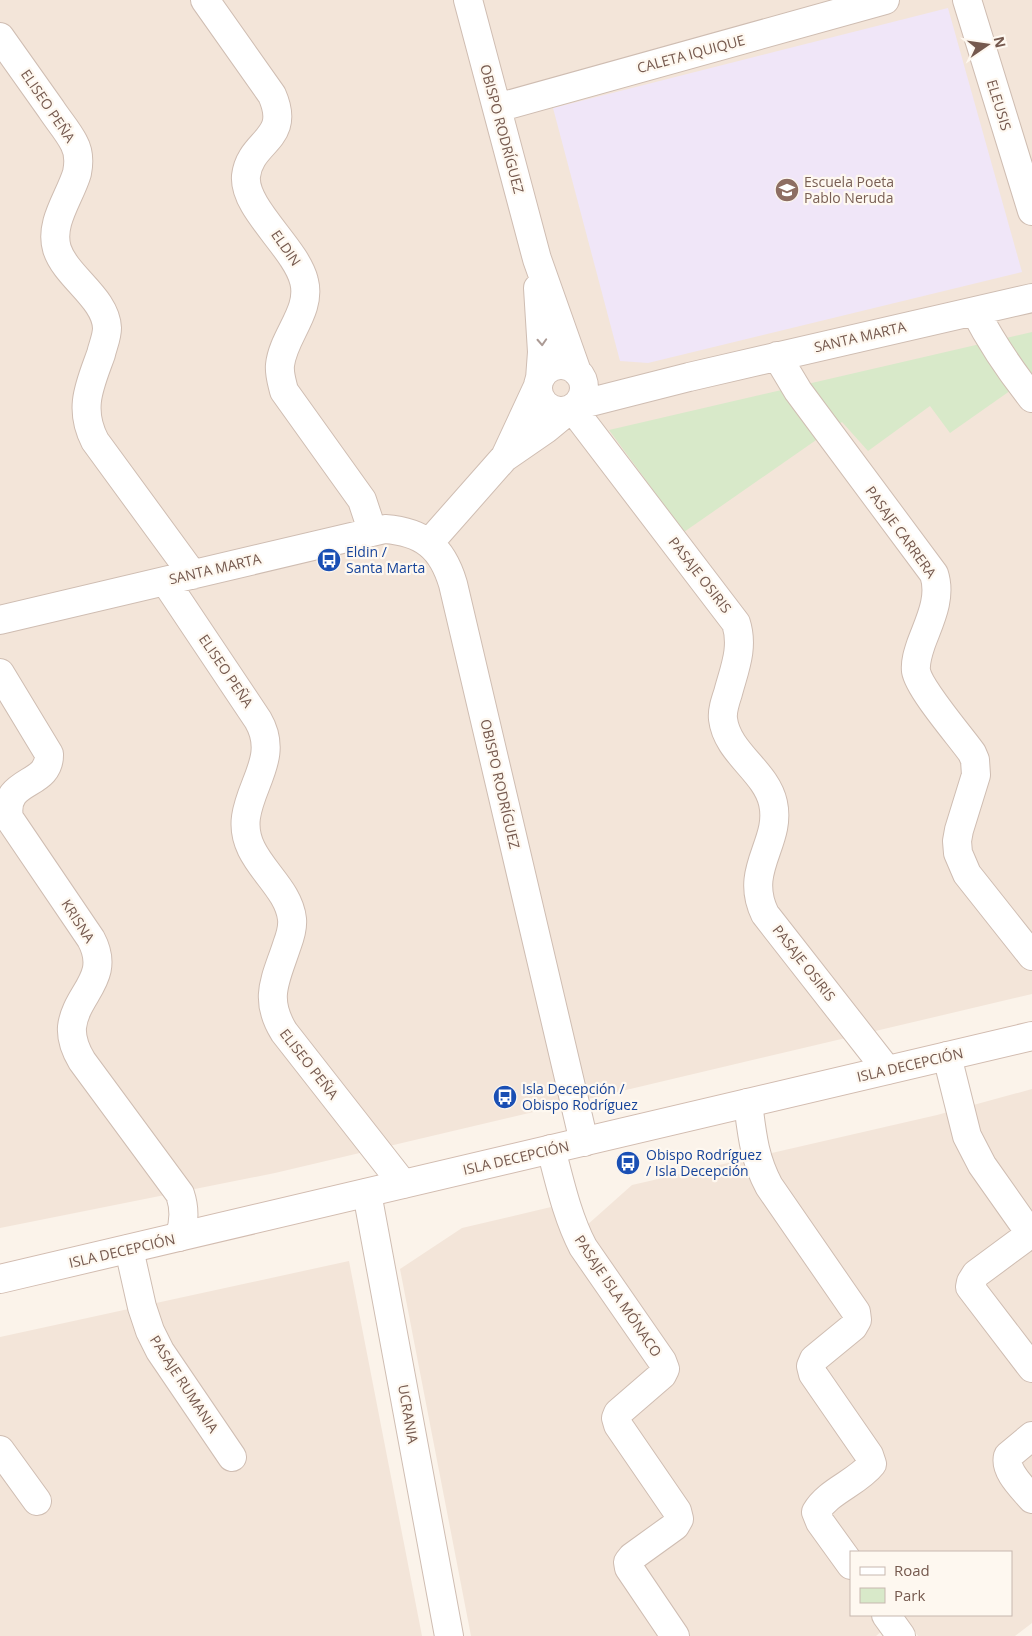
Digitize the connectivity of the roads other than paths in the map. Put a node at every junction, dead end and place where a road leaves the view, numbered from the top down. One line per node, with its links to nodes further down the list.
1 (205, 0): 18 (street, ELDIN)
2 (468, 0): 6 (street, OBISPO RODRÍGUEZ)
3 (885, 0): 6 (street, CALETA IQUIQUE)
4 (967, 0): 7 (street, ELEUSIS)
5 (0, 37): 20 (street, ELISEO PEÑA)
6 (497, 108): 8 (street, OBISPO RODRÍGUEZ)
7 (1032, 211)
8 (537, 259): 12 (street, OBISPO RODRÍGUEZ); 14 (street, OBISPO RODRÍGUEZ, one-way to 14)
9 (1032, 298): 10 (street, SANTA MARTA)
10 (975, 311): 11 (street, SANTA MARTA); 15 (street)
11 (777, 356): 13 (street, SANTA MARTA); 25 (street, PASAJE CARRERA)
12 (579, 375): 13 (street, SANTA MARTA); 14 (street); 16 (street)
13 (689, 377): 16 (street, SANTA MARTA)
14 (539, 382): 16 (street); 17 (street, OBISPO RODRÍGUEZ)
15 (1032, 398)
16 (572, 408): 17 (street, OBISPO RODRÍGUEZ); 28 (street, PASAJE OSIRIS)
17 (504, 458): 19 (street, OBISPO RODRÍGUEZ)
18 (370, 532): 19 (street, SANTA MARTA); 20 (street, SANTA MARTA)
19 (429, 543): 30 (street, OBISPO RODRÍGUEZ)
20 (193, 574): 21 (street, SANTA MARTA)
21 (166, 581): 22 (street, SANTA MARTA); 32 (street, ELISEO PEÑA)
22 (0, 620)
23 (0, 673): 24 (street, KRISNA)
24 (4, 805): 34 (street, KRISNA)
25 (1032, 956)
26 (1032, 1036): 27 (street, ISLA DECEPCIÓN)
27 (947, 1056): 28 (street, ISLA DECEPCIÓN); 37 (street)
28 (888, 1070): 29 (street, ISLA DECEPCIÓN)
29 (748, 1103): 30 (street, ISLA DECEPCIÓN); 43 (street)
30 (584, 1142): 31 (street, ISLA DECEPCIÓN)
31 (551, 1149): 32 (street, ISLA DECEPCIÓN); 46 (street, PASAJE ISLA MÓNACO)
32 (403, 1184): 33 (street, ISLA DECEPCIÓN)
33 (367, 1193): 34 (street, ISLA DECEPCIÓN); 45 (street, UCRANIA)
34 (179, 1237): 35 (street, ISLA DECEPCIÓN)
35 (129, 1249): 36 (street, ISLA DECEPCIÓN); 40 (street, PASAJE RUMANIA)
36 (0, 1279)
37 (1032, 1368)
38 (1032, 1436): 41 (street)
39 (0, 1450): 42 (street)
40 (232, 1457)
41 (1032, 1499)
42 (37, 1501)
43 (850, 1564)
44 (887, 1616): 47 (street)
45 (449, 1636)
46 (675, 1636)
47 (901, 1636)

